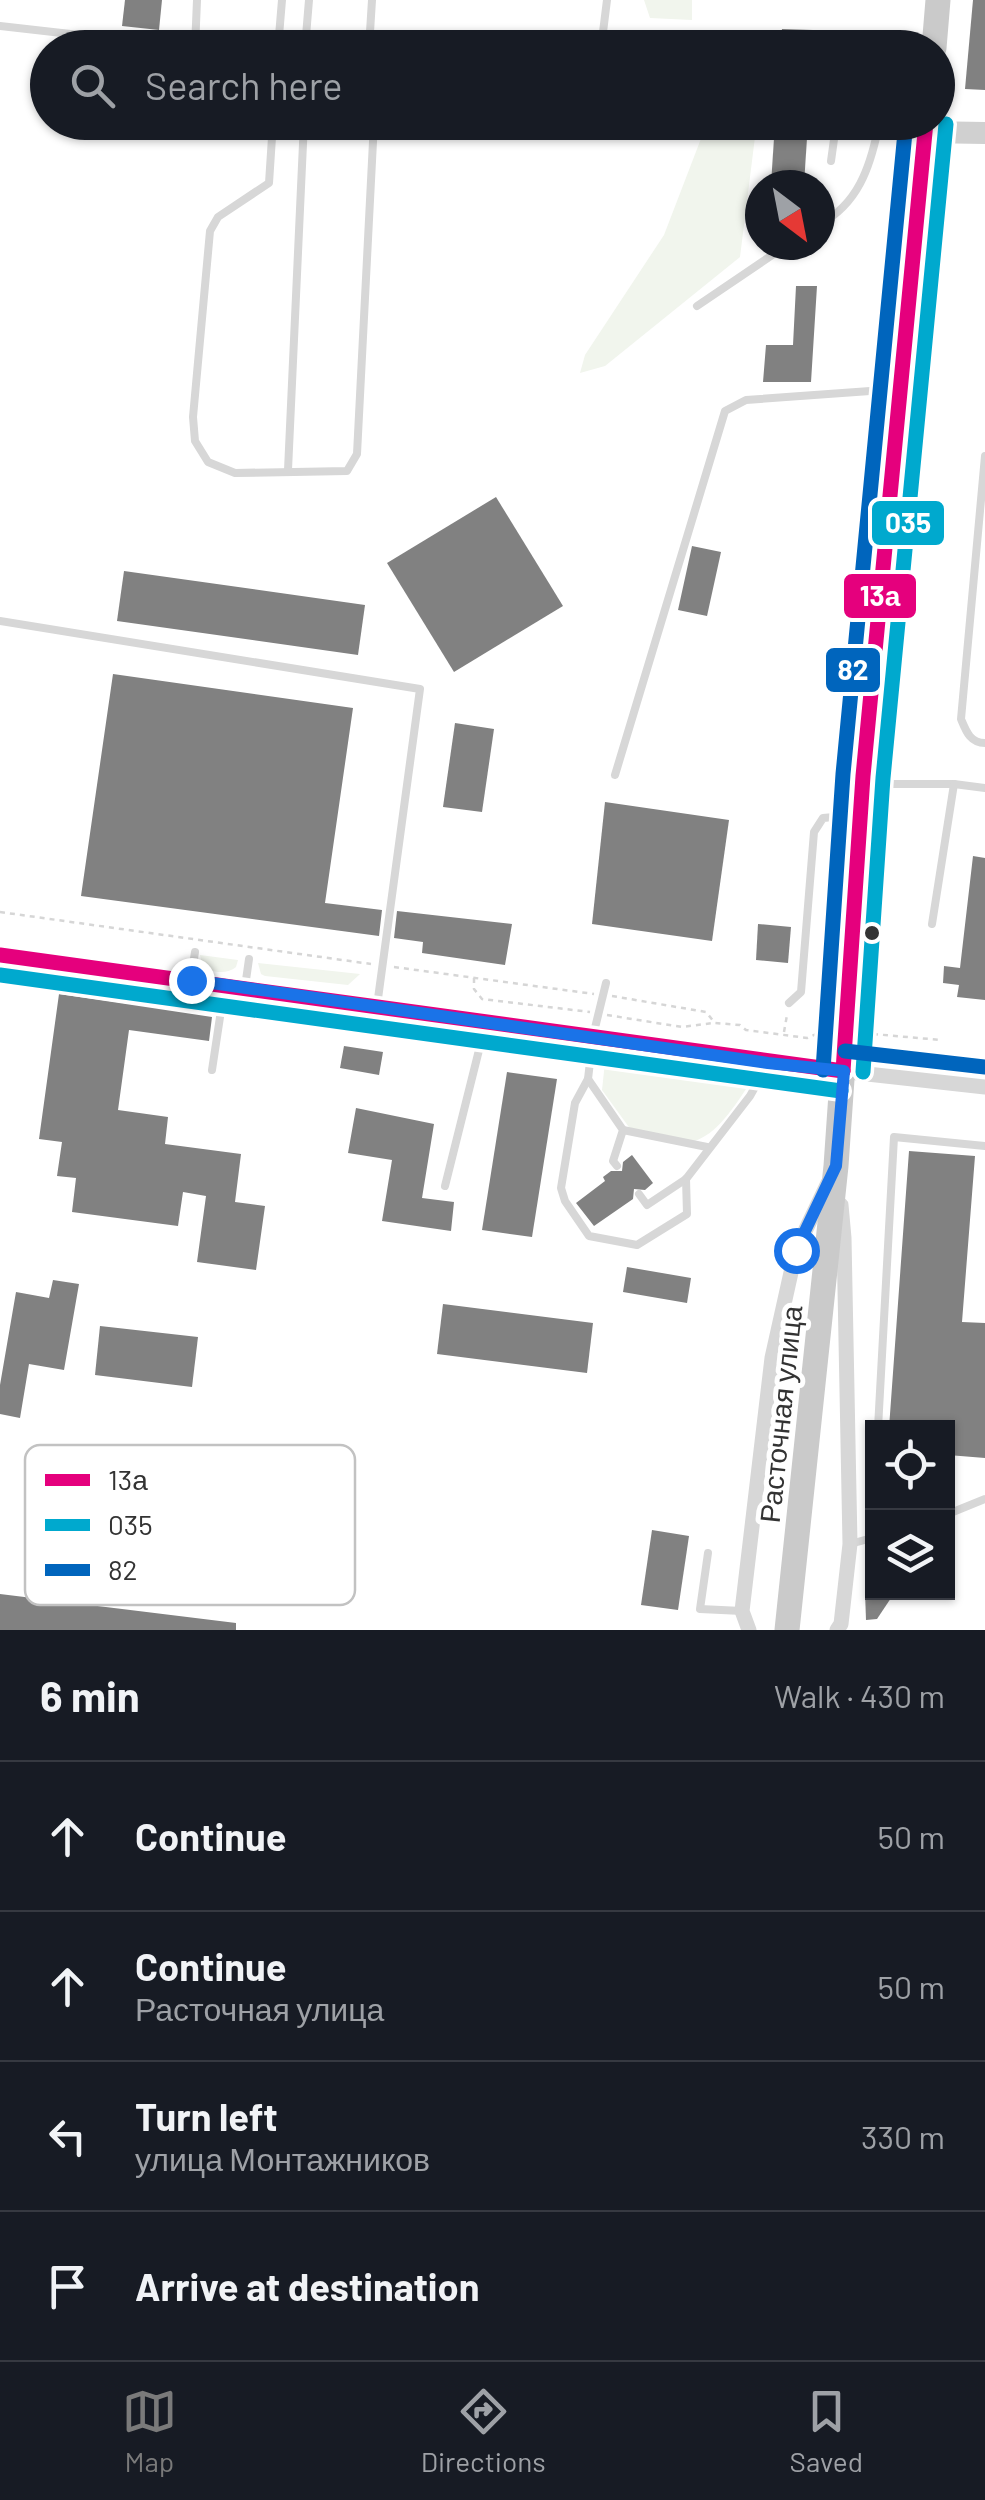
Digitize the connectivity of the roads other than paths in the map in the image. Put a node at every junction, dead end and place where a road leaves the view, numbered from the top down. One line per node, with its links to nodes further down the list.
1 (197, 0): 9 (lane)
2 (282, 0): 10 (lane)
3 (309, 0): 11 (lane)
4 (372, 0): 12 (lane)
5 (607, 0): 13 (lane)
6 (938, 0): 14 (main road)
7 (0, 26): 8 (lane)
8 (35, 30)
9 (195, 30)
10 (280, 30)
11 (306, 30)
12 (370, 30)
13 (603, 30)
14 (936, 30)
15 (955, 130): 16 (street)
16 (985, 133)
17 (272, 140): 29 (lane)
18 (303, 140): 29 (lane)
19 (373, 140): 29 (lane)
20 (834, 140): 23 (lane)
21 (876, 140): 24 (lane)
22 (924, 140): 27 (main road, Расточная улица)
23 (831, 161)
24 (835, 214)
25 (765, 260): 26 (lane)
26 (698, 306)
27 (902, 388): 32 (lane); 33 (main road, Расточная улица)
28 (985, 456): 31 (lane)
29 (288, 470)
30 (0, 621): 46 (lane)
31 (985, 743)
32 (615, 775)
33 (864, 776): 34 (lane); 36 (main road, Расточная улица)
34 (954, 784): 35 (lane); 37 (lane)
35 (985, 788)
36 (861, 815): 45 (lane); 51 (main road, Расточная улица)
37 (932, 924)
38 (195, 952): 41 (lane)
39 (0, 955): 41 (street)
40 (249, 959): 44 (lane)
41 (191, 980): 43 (street)
42 (606, 983): 48 (lane)
43 (225, 984): 44 (street); 50 (lane)
44 (246, 987): 46 (street)
45 (789, 1002)
46 (378, 1006): 47 (street)
47 (486, 1022): 48 (street); 60 (lane)
48 (594, 1036): 49 (street); 52 (lane)
49 (768, 1063): 51 (street); 56 (lane)
50 (212, 1070)
51 (844, 1071): 53 (street); 58 (main road, Расточная улица)
52 (588, 1079): 54 (lane); 59 (lane)
53 (985, 1086)
54 (624, 1130): 56 (lane); 57 (lane)
55 (985, 1146): 62 (lane)
56 (707, 1147): 59 (lane)
57 (617, 1166)
58 (836, 1166): 66 (street); 68 (street); 70 (main road, Расточная улица)
59 (686, 1178): 61 (lane)
60 (445, 1186)
61 (639, 1194)
62 (878, 1420)
63 (985, 1499): 64 (lane)
64 (955, 1511)
65 (865, 1540): 66 (lane)
66 (850, 1544): 71 (street)
67 (708, 1553): 68 (lane)
68 (742, 1612): 69 (street)
69 (749, 1630)
70 (788, 1630)
71 (837, 1630)

